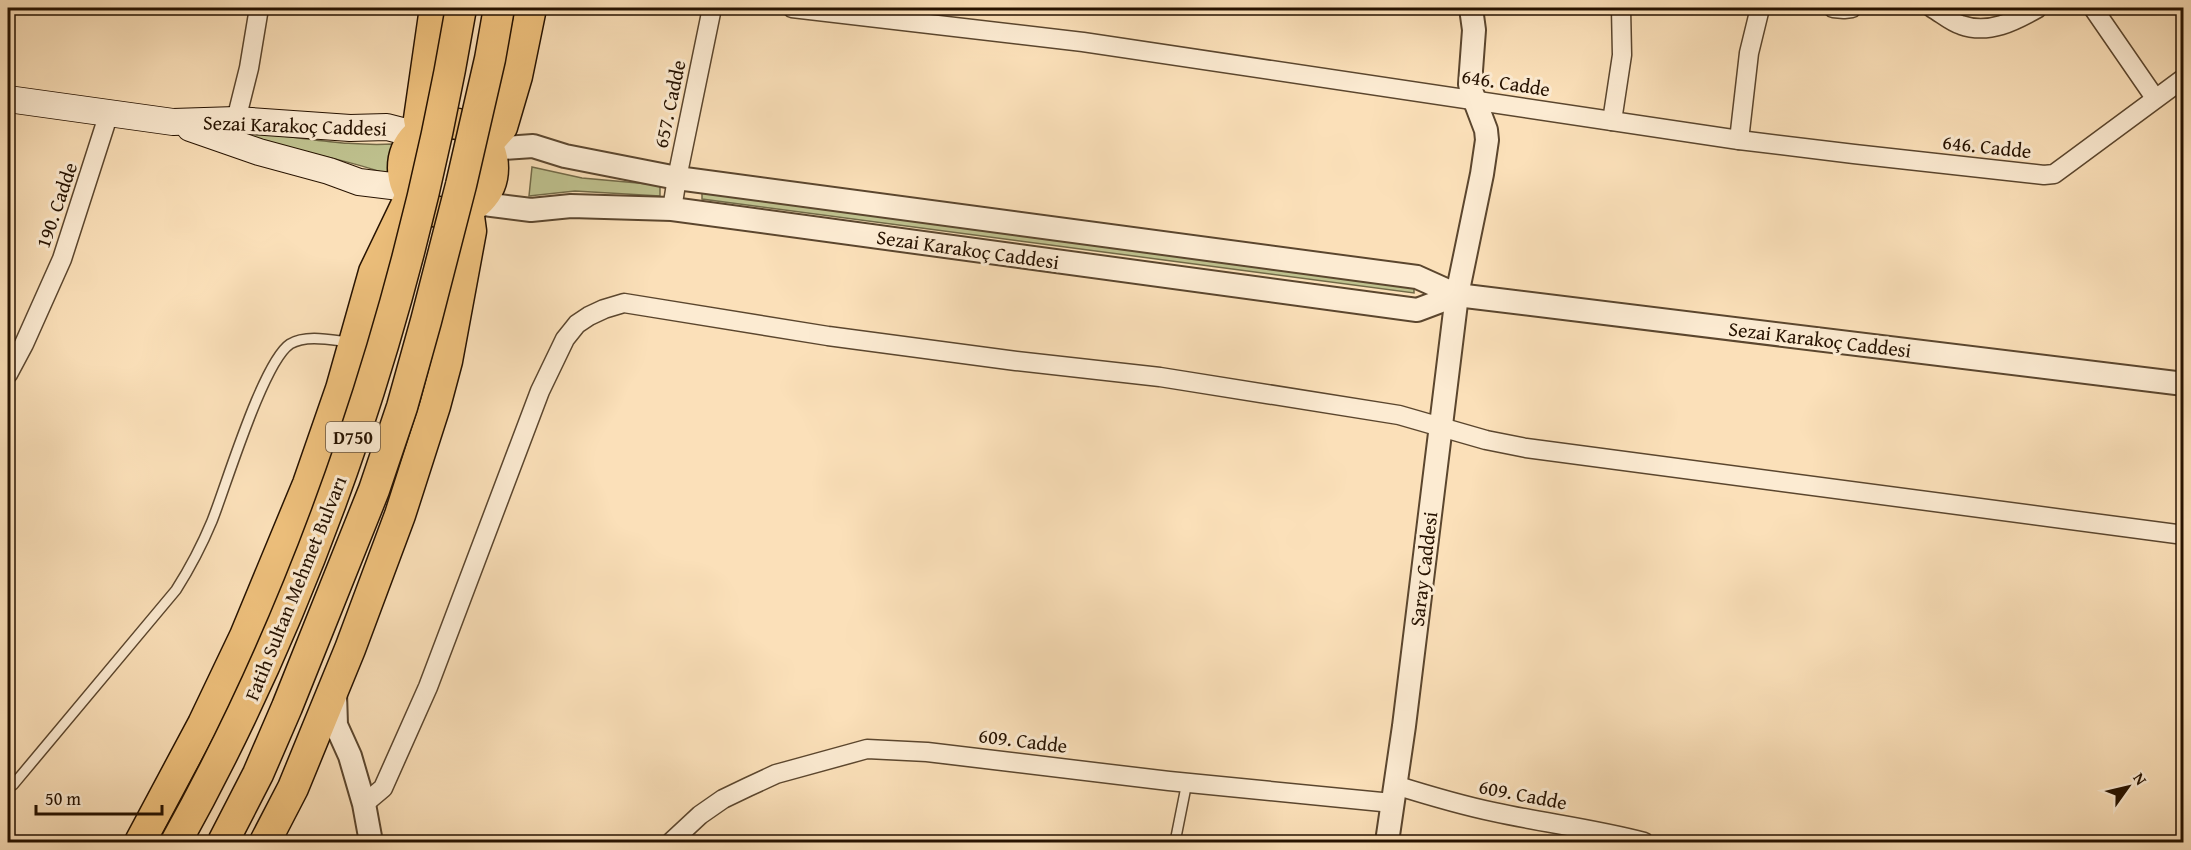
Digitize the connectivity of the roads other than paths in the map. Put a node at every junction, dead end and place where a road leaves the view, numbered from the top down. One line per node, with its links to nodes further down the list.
1 (259, 8): 21 (street)
2 (435, 8): 24 (highway)
3 (461, 8): 44 (highway, Fatih Sultan Mehmet Bulvarı / D750, bridge)
4 (500, 8): 45 (highway, Fatih Sultan Mehmet Bulvarı / D750, bridge)
5 (531, 8): 26 (highway)
6 (712, 8): 27 (street, 657. Cadde)
7 (792, 8): 19 (street, 646. Cadde)
8 (1471, 8): 19 (street, Saray Caddesi)
9 (1621, 8): 22 (street)
10 (1760, 8): 25 (street)
11 (1833, 8): 12 (street)
12 (1852, 8)
13 (1932, 8): 14 (street)
14 (2038, 8)
15 (2093, 8): 17 (street)
16 (2184, 78): 17 (street, 646. Cadde)
17 (2155, 98): 25 (street, 646. Cadde)
18 (8, 99): 20 (main road, Sezai Karakoç Caddesi)
19 (1474, 99): 22 (street, 646. Cadde); 31 (street, Saray Caddesi)
20 (109, 113): 23 (main road, Sezai Karakoç Caddesi); 33 (street, 190. Cadde)
21 (236, 120): 23 (main road, Sezai Karakoç Caddesi); 24 (main road, Sezai Karakoç Caddesi)
22 (1612, 121): 25 (street, 646. Cadde)
23 (172, 122): 28 (main road, Sezai Karakoç Caddesi)
24 (420, 134): 26 (highway); 28 (highway)
25 (1738, 140)
26 (488, 147): 27 (street, Sezai Karakoç Caddesi); 29 (highway)
27 (677, 178): 30 (street, 657. Cadde); 31 (street, Sezai Karakoç Caddesi)
28 (410, 191): 29 (highway); 32 (highway)
29 (472, 206): 30 (street, Sezai Karakoç Caddesi); 37 (highway)
30 (672, 209): 31 (street, Sezai Karakoç Caddesi)
31 (1457, 295): 34 (street, Sezai Karakoç Caddesi); 35 (street, Saray Caddesi)
32 (355, 342): 40 (lane); 43 (highway)
33 (8, 374)
34 (2184, 384)
35 (1441, 427): 36 (street); 41 (street, Saray Caddesi); 42 (street)
36 (2184, 535)
37 (335, 685): 38 (street); 46 (highway)
38 (336, 725): 42 (street); 47 (street)
39 (1187, 782): 41 (street, 609. Cadde); 49 (street, 609. Cadde); 50 (lane)
40 (14, 785)
41 (1394, 794): 51 (street, Saray Caddesi); 52 (street, 609. Cadde)
42 (364, 804): 48 (street)
43 (140, 843)
44 (176, 843)
45 (223, 843)
46 (265, 843)
47 (279, 843)
48 (371, 843)
49 (671, 843)
50 (1175, 843)
51 (1386, 843)
52 (1644, 843)

